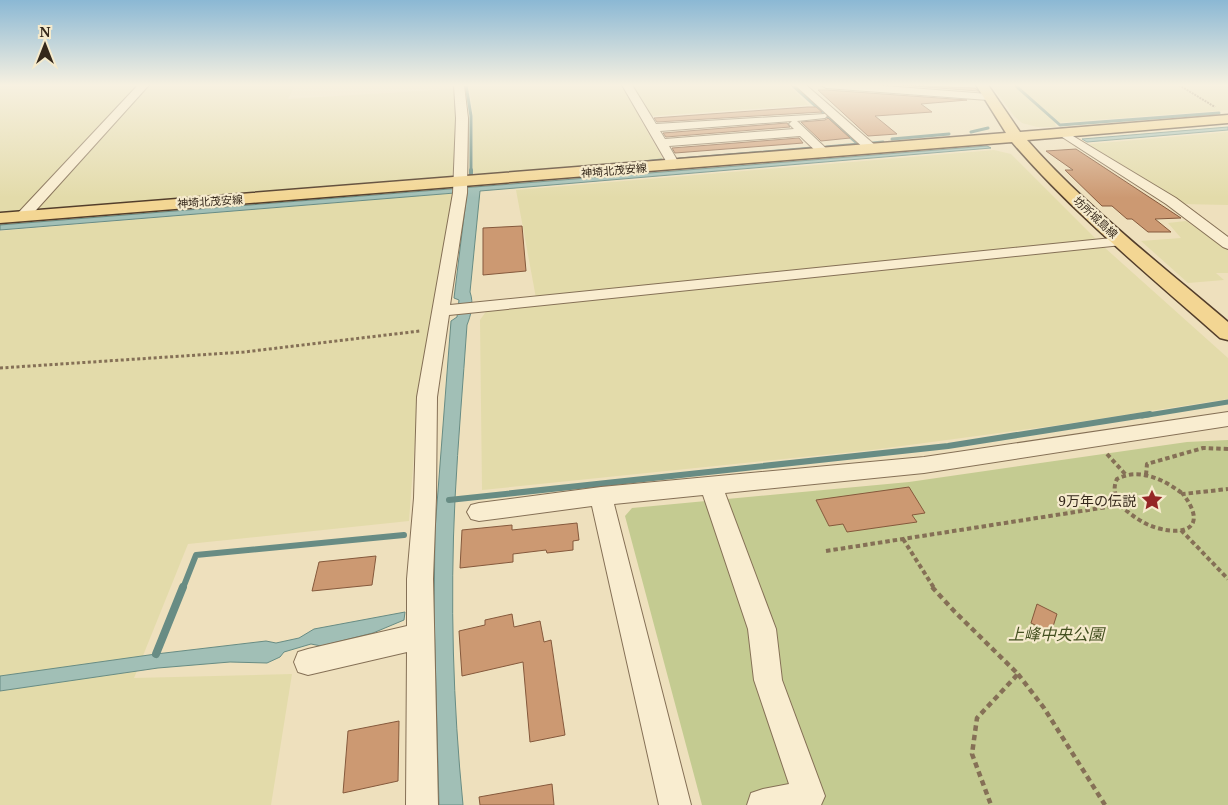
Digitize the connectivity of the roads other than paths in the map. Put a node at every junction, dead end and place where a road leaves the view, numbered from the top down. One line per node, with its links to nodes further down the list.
1 (109, 123): 18 (street)
2 (462, 123): 17 (street)
3 (649, 123): 9 (street)
4 (735, 123): 9 (street)
5 (794, 123): 10 (street)
6 (842, 123): 14 (street)
7 (1007, 123): 12 (main road, 坊所城島線)
8 (1151, 123): 11 (main road, 神埼北茂安線)
9 (652, 128): 13 (street)
10 (804, 132): 13 (street); 15 (street)
11 (1063, 133): 12 (main road, 神埼北茂安線); 21 (street)
12 (1017, 137): 14 (main road, 神埼北茂安線); 20 (main road, 坊所城島線)
13 (661, 143): 16 (street)
14 (872, 149): 15 (main road, 神埼北茂安線)
15 (824, 153): 16 (main road, 神埼北茂安線)
16 (674, 165): 17 (main road, 神埼北茂安線)
17 (460, 187): 18 (main road, 神埼北茂安線); 22 (street)
18 (23, 216): 19 (main road, 神埼北茂安線)
19 (0, 218)
20 (1122, 241): 22 (street); 23 (main road, 坊所城島線)
21 (1228, 244)
22 (440, 320): 28 (street)
23 (1228, 333)
24 (1228, 419): 25 (street)
25 (711, 485): 26 (street); 32 (street)
26 (601, 496): 27 (street); 31 (street)
27 (479, 512)
28 (420, 636): 29 (street); 30 (street)
29 (308, 662)
30 (422, 805)
31 (675, 805)
32 (763, 805)

